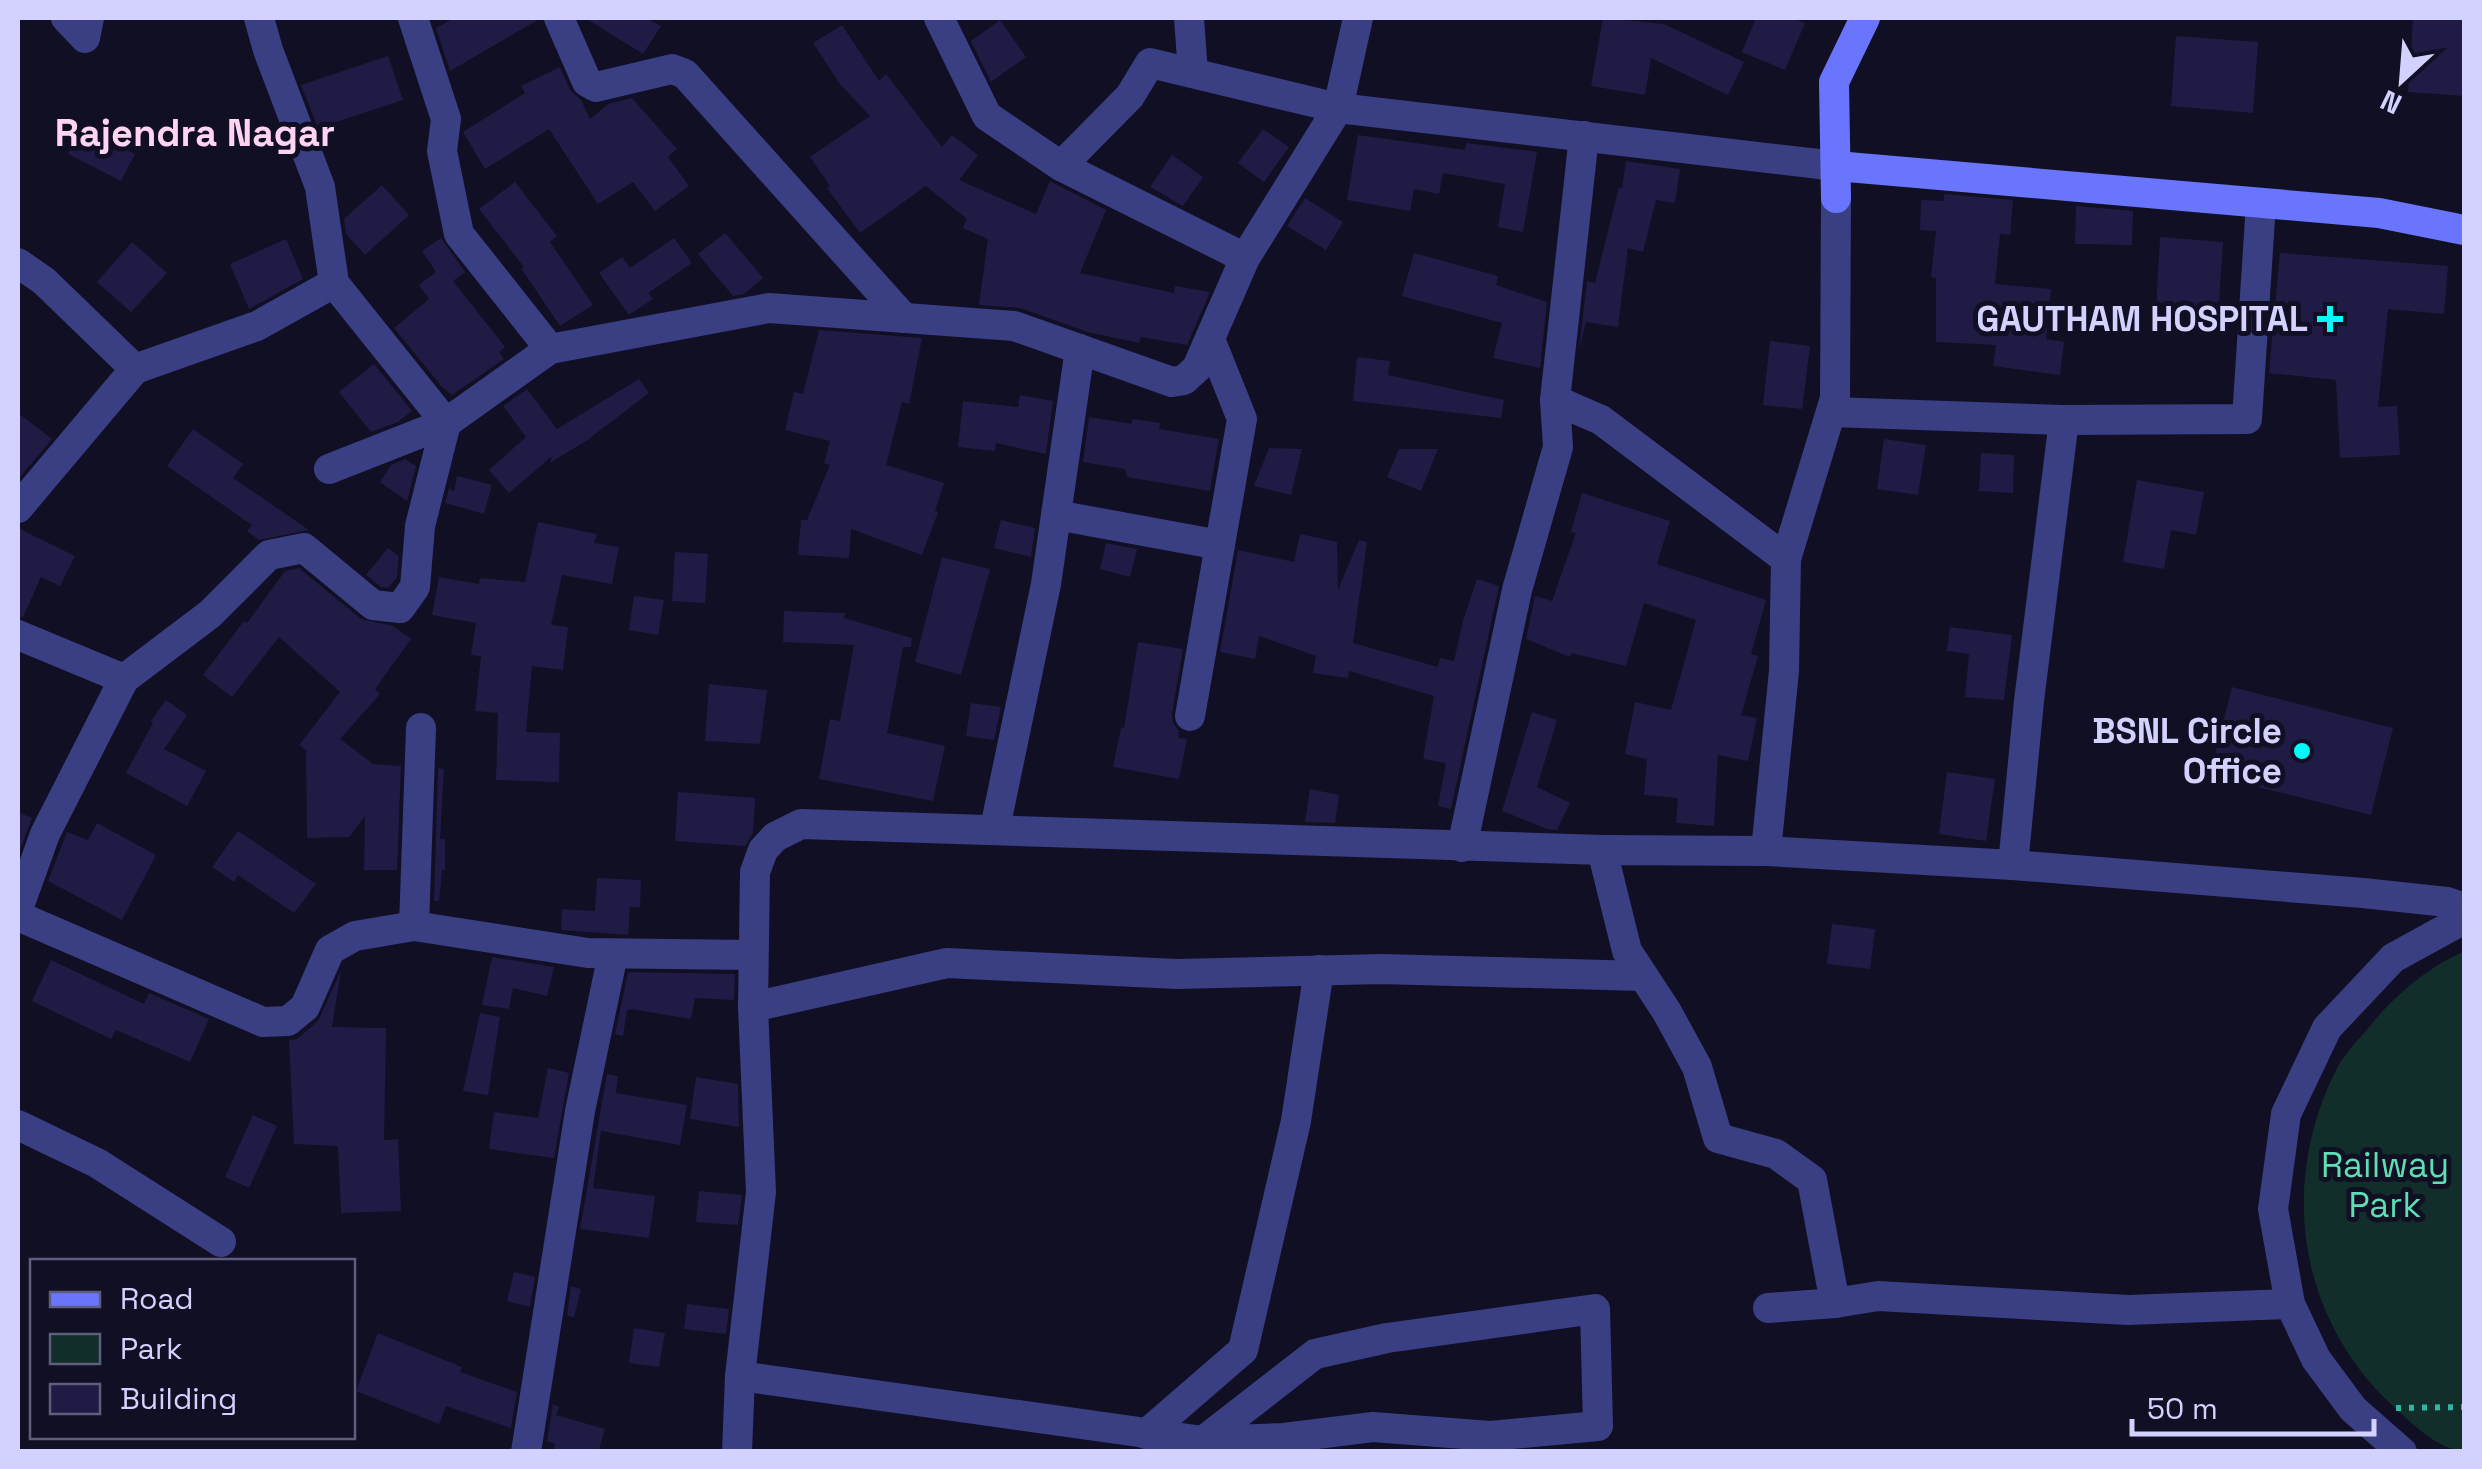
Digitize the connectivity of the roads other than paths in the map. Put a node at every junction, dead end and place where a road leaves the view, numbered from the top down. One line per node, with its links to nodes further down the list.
1 (66, 18): 2 (street)
2 (89, 18)
3 (260, 18): 19 (street)
4 (413, 18): 22 (street)
5 (559, 18): 20 (street)
6 (938, 18): 13 (street)
7 (1189, 18): 10 (street)
8 (1358, 18): 11 (street)
9 (1865, 18): 14 (street)
10 (1193, 73): 11 (street); 13 (street)
11 (1338, 108): 12 (street); 17 (street)
12 (1584, 136): 14 (street); 25 (street)
13 (1062, 166): 17 (street)
14 (1836, 166): 15 (street); 26 (street)
15 (2261, 203): 16 (street); 27 (street)
16 (2464, 230)
17 (1245, 258): 21 (street)
18 (18, 263): 24 (street)
19 (334, 283): 24 (street); 28 (street)
20 (904, 318): 22 (street); 23 (street)
21 (1210, 339): 23 (street); 32 (street)
22 (550, 349): 28 (street)
23 (1080, 349): 31 (street)
24 (135, 369): 30 (street)
25 (1555, 400): 33 (street); 39 (street)
26 (1832, 412): 27 (street); 33 (street)
27 (2064, 420): 42 (street)
28 (446, 423): 29 (street); 35 (street)
29 (329, 469)
30 (18, 508)
31 (1056, 515): 32 (street); 38 (street)
32 (1220, 545): 36 (street)
33 (1786, 559): 41 (street)
34 (18, 635): 35 (street)
35 (124, 679): 44 (street)
36 (1190, 716)
37 (421, 728): 46 (street)
38 (995, 828): 39 (street); 48 (street)
39 (1462, 848): 40 (street)
40 (1602, 850): 41 (street); 50 (street)
41 (1766, 850): 42 (street)
42 (2013, 865): 43 (street)
43 (2464, 908)
44 (18, 913): 46 (street)
45 (2464, 920): 55 (street)
46 (414, 926): 47 (street)
47 (613, 954): 48 (street); 60 (street)
48 (753, 955): 51 (street)
49 (1319, 970): 50 (street); 51 (street); 59 (street)
50 (1643, 976): 54 (street)
51 (753, 1007): 57 (street)
52 (18, 1125): 53 (street)
53 (222, 1242)
54 (1835, 1303): 55 (street); 56 (street)
55 (2290, 1304): 62 (street)
56 (1768, 1308)
57 (740, 1376): 59 (street); 61 (street)
58 (1203, 1441): 58 (street); 59 (street)
59 (1154, 1443)
60 (526, 1452)
61 (737, 1452)
62 (2402, 1452)

